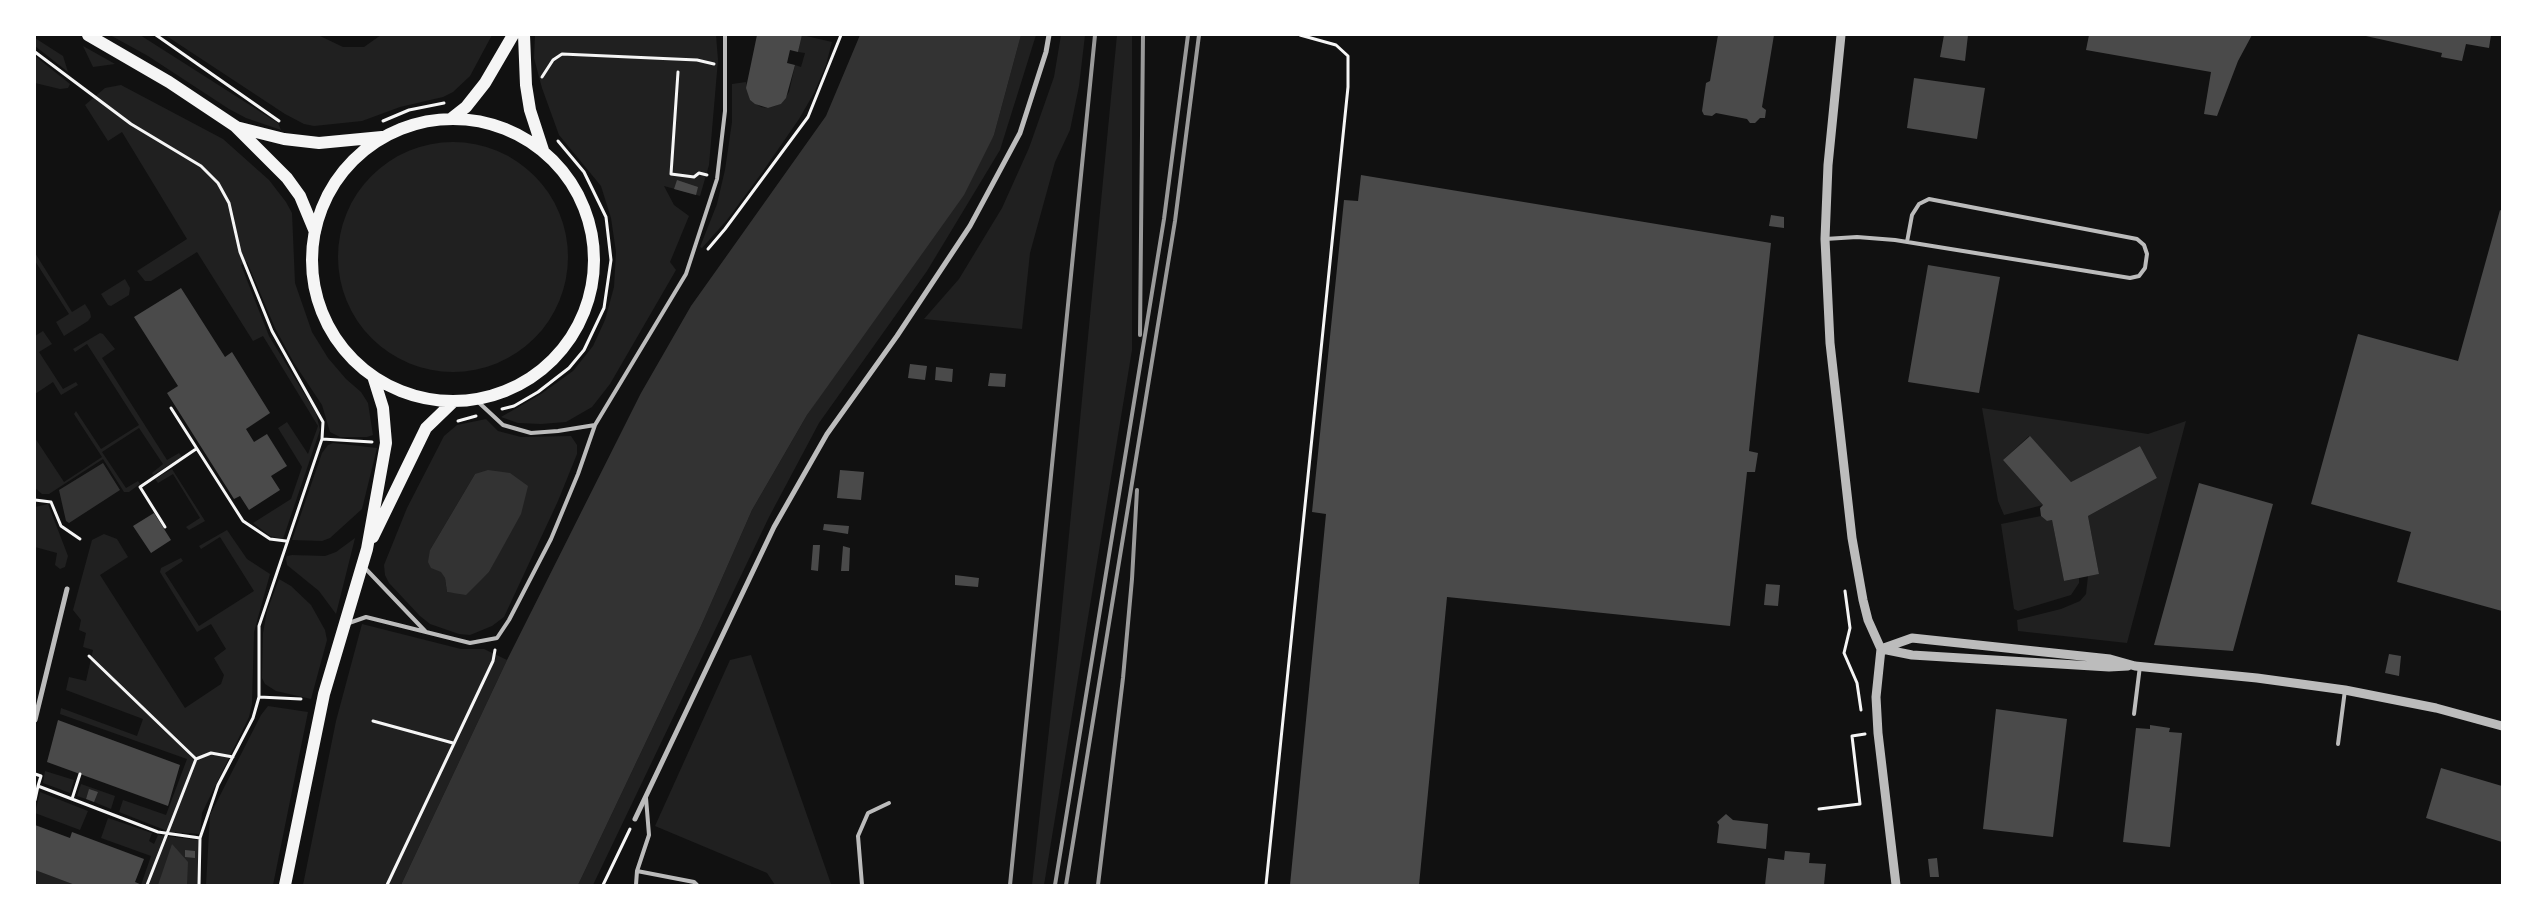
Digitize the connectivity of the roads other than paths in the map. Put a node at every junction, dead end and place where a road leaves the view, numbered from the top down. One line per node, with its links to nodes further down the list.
1 (88, 35): 8 (main road)
2 (513, 35): 7 (main road)
3 (524, 35): 10 (main road)
4 (725, 35): 17 (lane)
5 (1049, 35): 30 (street)
6 (1841, 35): 12 (street)
7 (452, 118): 9 (main road); 10 (main road)
8 (235, 126): 9 (main road); 11 (main road)
9 (384, 137): 11 (main road)
10 (543, 150): 15 (main road)
11 (315, 232): 14 (main road)
12 (1826, 239): 13 (lane); 23 (street)
13 (1907, 242): 13 (lane)
14 (373, 376): 16 (main road); 18 (main road)
15 (475, 399): 16 (main road); 17 (lane)
16 (454, 401): 18 (main road)
17 (594, 425): 22 (lane)
18 (367, 549): 19 (main road)
19 (362, 565): 21 (main road); 22 (lane)
20 (67, 588): 27 (street)
21 (342, 625): 22 (lane); 34 (main road)
22 (426, 632)
23 (1881, 649): 24 (street); 24 (street); 38 (street)
24 (2137, 666): 25 (street); 26 (lane)
25 (2345, 690): 28 (street); 29 (lane)
26 (2134, 714)
27 (35, 720)
28 (2502, 726)
29 (2338, 744)
30 (646, 796): 32 (street); 33 (lane)
31 (889, 803): 37 (lane)
32 (635, 820)
33 (637, 871): 35 (lane); 36 (lane)
34 (285, 885)
35 (636, 885)
36 (698, 885)
37 (862, 885)
38 (1896, 885)

